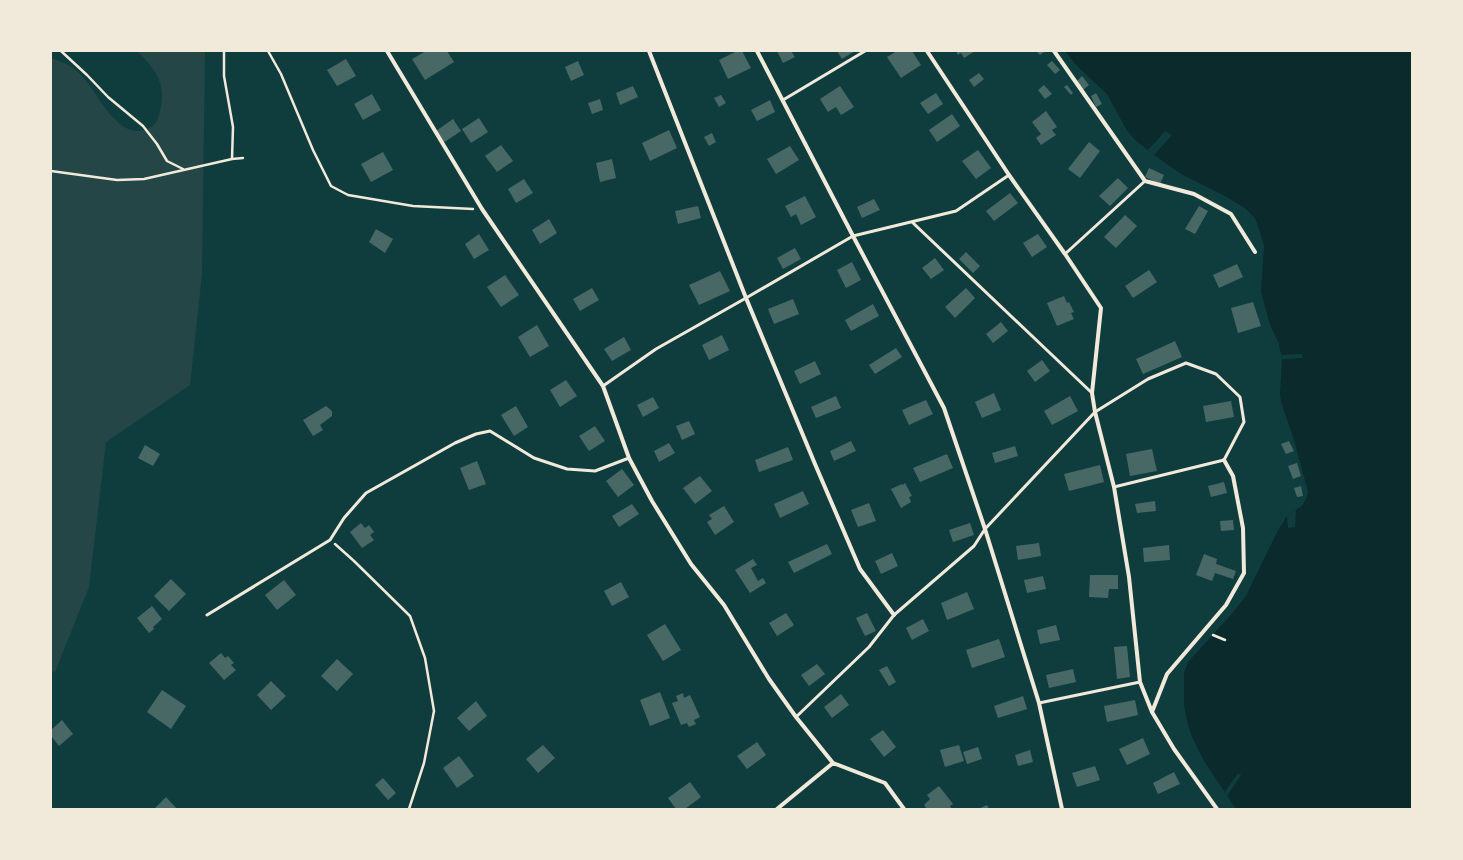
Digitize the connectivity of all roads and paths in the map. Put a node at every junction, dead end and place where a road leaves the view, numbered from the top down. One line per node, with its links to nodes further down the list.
1 (61, 51): 13 (path)
2 (224, 51): 12 (path)
3 (268, 51): 17 (path)
4 (387, 51): 17 (street)
5 (649, 51): 22 (street)
6 (757, 51): 10 (street)
7 (865, 51): 10 (lane)
8 (927, 51): 15 (street)
9 (1054, 51): 16 (street)
10 (783, 100): 19 (street)
11 (243, 158): 12 (path)
12 (232, 159): 13 (path)
13 (184, 170): 14 (path)
14 (51, 172)
15 (1009, 175): 18 (lane); 21 (street)
16 (1145, 181): 20 (street); 21 (lane)
17 (482, 209): 23 (street)
18 (911, 222): 19 (lane); 24 (lane)
19 (853, 236): 22 (lane); 29 (street)
20 (1255, 252)
21 (1065, 254): 24 (street)
22 (746, 298): 23 (lane); 32 (street)
23 (603, 386): 26 (street)
24 (1092, 393): 25 (street)
25 (1094, 412): 27 (lane); 28 (street); 29 (lane)
26 (629, 458): 30 (lane); 38 (street)
27 (1224, 460): 28 (lane); 37 (street)
28 (1114, 487): 35 (street)
29 (985, 529): 32 (lane); 36 (street)
30 (330, 540): 31 (lane); 40 (path)
31 (207, 615)
32 (894, 615): 38 (lane)
33 (1213, 635): 34 (path)
34 (1225, 640)
35 (1140, 682): 36 (lane); 37 (street)
36 (1039, 703): 43 (street)
37 (1152, 712): 44 (street)
38 (796, 717): 39 (street)
39 (833, 763): 41 (street); 42 (street)
40 (409, 809)
41 (777, 809)
42 (904, 809)
43 (1062, 809)
44 (1217, 809)

